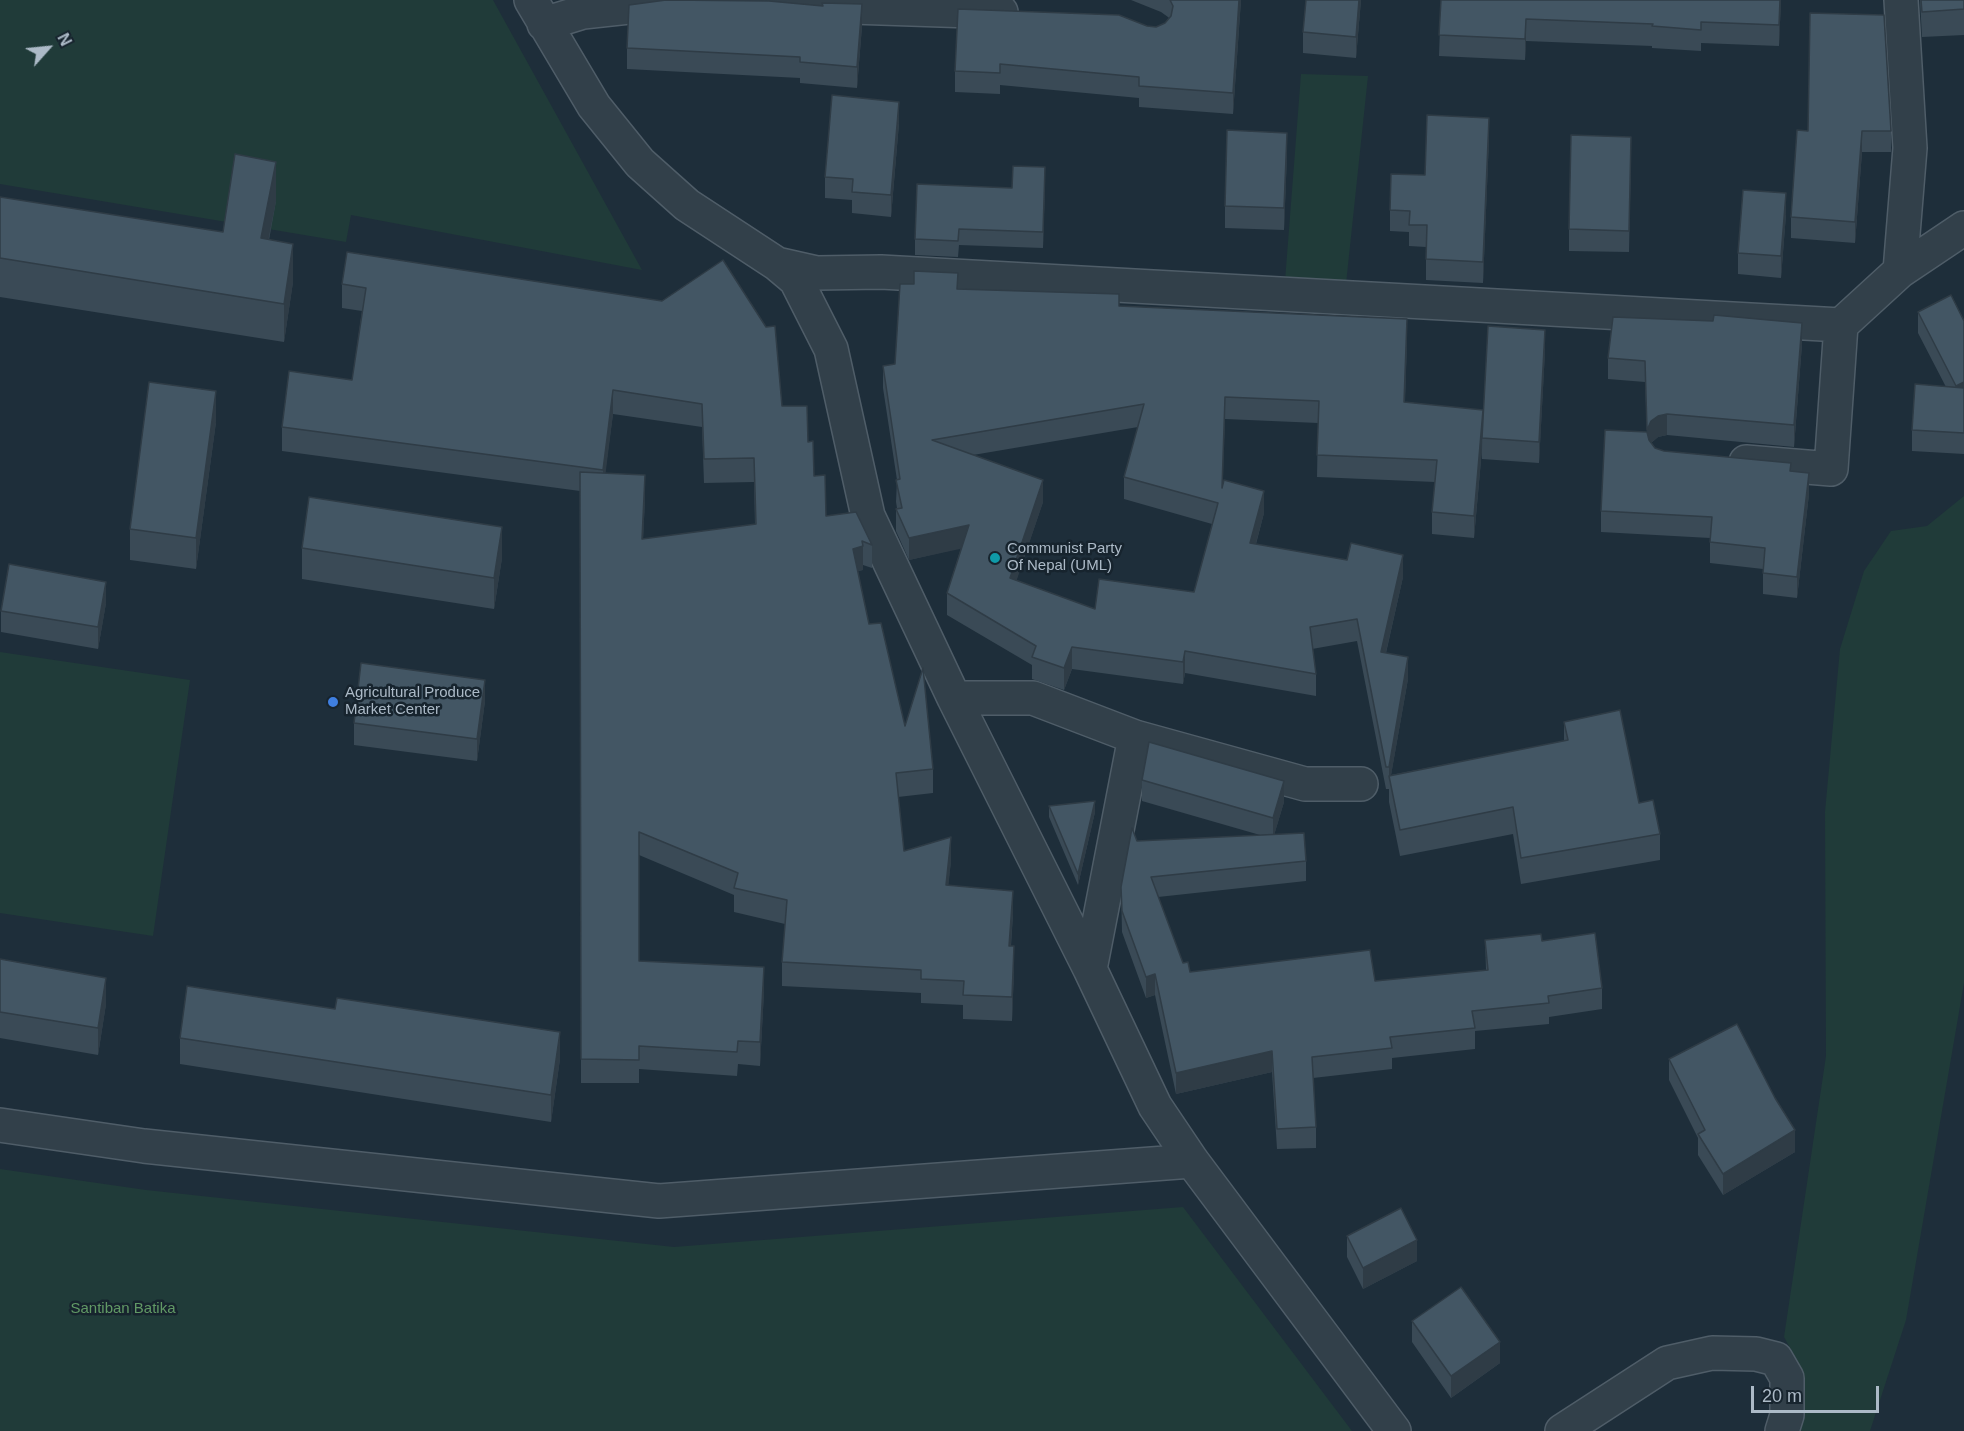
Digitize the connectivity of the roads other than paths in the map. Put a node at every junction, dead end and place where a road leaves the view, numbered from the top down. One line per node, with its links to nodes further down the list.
1 (1900, 0): 6 (street)
2 (537, 12): 3 (street); 5 (street)
3 (1028, 13)
4 (1964, 228): 6 (street)
5 (777, 264): 7 (street); 9 (street)
6 (1900, 271): 7 (street)
7 (1841, 325): 8 (street)
8 (1713, 459)
9 (954, 698): 10 (street); 12 (street)
10 (1135, 737): 11 (street); 12 (street)
11 (1360, 784)
12 (1090, 969): 14 (street)
13 (0, 1125): 14 (street)
14 (1192, 1161): 15 (street)
15 (1394, 1431)
16 (1562, 1431): 17 (street)
17 (1782, 1431)

